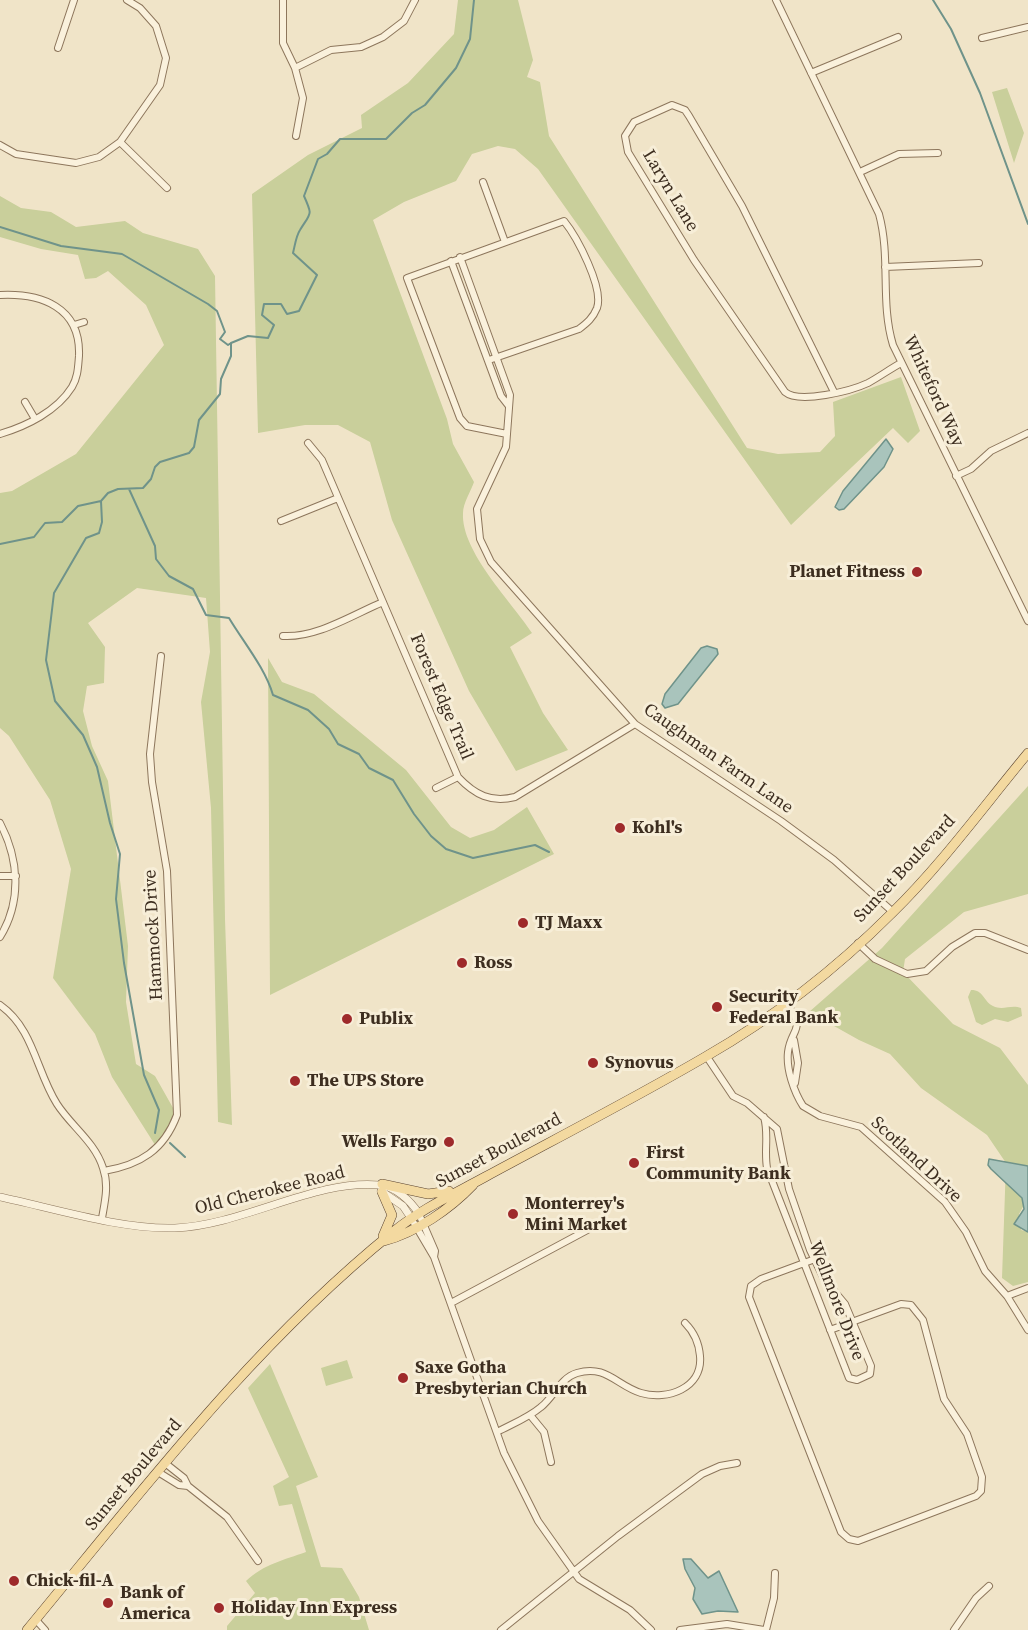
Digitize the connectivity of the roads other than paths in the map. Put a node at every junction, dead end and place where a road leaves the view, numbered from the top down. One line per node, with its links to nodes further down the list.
1 (74, 0): 9 (street)
2 (127, 0): 13 (street)
3 (283, 0): 10 (street)
4 (416, 0): 10 (street)
5 (776, 0): 11 (street, Whiteford Way)
6 (1028, 27): 8 (street)
7 (897, 37): 11 (street)
8 (982, 39)
9 (58, 48)
10 (296, 68): 12 (street)
11 (811, 73): 16 (street, Whiteford Way)
12 (296, 136)
13 (120, 142): 14 (street); 18 (street)
14 (0, 145)
15 (938, 153): 16 (street)
16 (860, 171): 23 (street, Whiteford Way)
17 (483, 182): 19 (street)
18 (167, 188)
19 (505, 242): 20 (street); 27 (street)
20 (460, 257): 21 (street); 27 (street, Caughman Farm Lane)
21 (451, 261): 28 (street); 36 (street)
22 (979, 263): 23 (street)
23 (885, 267): 29 (street, Whiteford Way)
24 (0, 295): 26 (street)
25 (84, 322): 26 (street)
26 (74, 325): 33 (street)
27 (498, 356): 28 (street); 32 (street, Caughman Farm Lane)
28 (489, 360): 32 (street)
29 (901, 363): 30 (street, Laryn Lane); 38 (street, Whiteford Way)
30 (834, 392): 30 (street, Laryn Lane)
31 (25, 402): 33 (street)
32 (508, 405): 36 (street, Caughman Farm Lane)
33 (35, 419): 35 (street)
34 (1028, 433): 38 (street)
35 (0, 434)
36 (507, 434): 45 (street, Caughman Farm Lane)
37 (308, 443): 39 (street, Forest Edge Trail)
38 (956, 476): 42 (street, Whiteford Way)
39 (338, 498): 40 (street); 41 (street, Forest Edge Trail)
40 (280, 521)
41 (383, 602): 43 (street); 47 (street, Forest Edge Trail)
42 (1028, 621)
43 (282, 636)
44 (161, 656): 62 (street, Hammock Drive)
45 (635, 724): 47 (street, Forest Edge Trail); 52 (street, Caughman Farm Lane)
46 (1028, 753): 52 (main road, Sunset Boulevard)
47 (458, 777): 48 (street)
48 (436, 788)
49 (0, 822): 51 (street)
50 (0, 876): 51 (street)
51 (16, 876): 53 (street)
52 (893, 912): 54 (main road, Sunset Boulevard)
53 (0, 938)
54 (858, 944): 55 (street); 56 (main road, Sunset Boulevard)
55 (1028, 950)
56 (787, 1004): 58 (street, Scotland Drive); 59 (main road, Sunset Boulevard)
57 (0, 1005): 62 (street)
58 (794, 1040): 60 (street, Scotland Drive); 60 (street, Scotland Drive)
59 (707, 1057): 61 (street, Wellmore Drive); 63 (main road, Sunset Boulevard)
60 (795, 1084): 74 (street, Scotland Drive)
61 (764, 1117): 71 (street, Wellmore Drive); 72 (street, Wellmore Drive)
62 (104, 1171): 67 (street)
63 (472, 1183): 64 (main road); 66 (main road, Sunset Boulevard); 69 (main road)
64 (382, 1188): 66 (street, Old Cherokee Road); 67 (street, Old Cherokee Road); 70 (main road)
65 (0, 1197): 67 (street, Old Cherokee Road)
66 (415, 1216): 69 (street); 70 (main road, Sunset Boulevard)
67 (102, 1218)
68 (604, 1221): 75 (street)
69 (419, 1226): 70 (main road); 75 (street)
70 (379, 1244): 83 (main road, Sunset Boulevard)
71 (814, 1259): 72 (street); 76 (street, Wellmore Drive)
72 (805, 1263): 76 (street); 78 (street, Wellmore Drive)
73 (1028, 1288): 74 (street)
74 (1007, 1296): 79 (street, Scotland Drive)
75 (451, 1303): 81 (street)
76 (854, 1322): 78 (street); 78 (street, Wellmore Drive)
77 (685, 1323): 80 (street)
78 (830, 1330)
79 (1028, 1330)
80 (530, 1415): 81 (street); 82 (street)
81 (497, 1432): 88 (street)
82 (551, 1462)
83 (165, 1463): 85 (main road, Sunset Boulevard); 86 (street)
84 (737, 1464): 88 (street)
85 (158, 1472): 86 (street); 91 (main road, Sunset Boulevard)
86 (188, 1486): 87 (street)
87 (258, 1561)
88 (572, 1571): 94 (street); 95 (street)
89 (775, 1574): 97 (street)
90 (989, 1586): 98 (street)
91 (36, 1620): 92 (main road, Sunset Boulevard); 93 (street)
92 (27, 1630)
93 (45, 1630)
94 (501, 1630)
95 (651, 1630)
96 (680, 1630): 97 (street)
97 (765, 1630)
98 (954, 1630)

